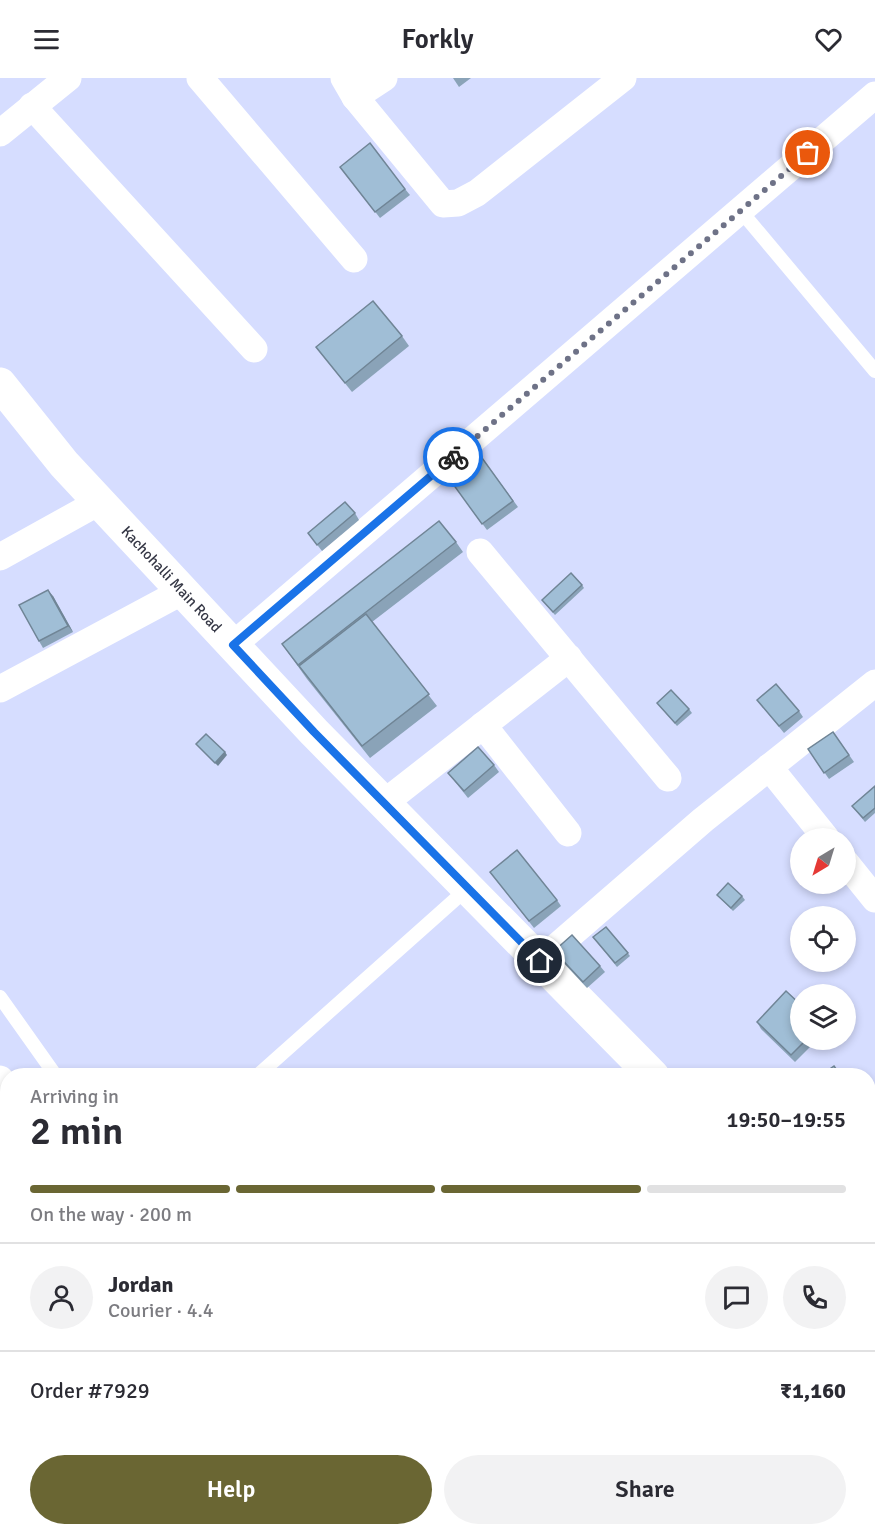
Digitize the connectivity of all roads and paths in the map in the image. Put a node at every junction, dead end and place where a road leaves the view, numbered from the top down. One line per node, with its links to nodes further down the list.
1 (68, 78): 7 (street)
2 (200, 78): 10 (street)
3 (384, 78): 5 (street)
4 (623, 78): 5 (street)
5 (350, 87)
6 (875, 95): 9 (street)
7 (32, 106): 8 (street); 11 (street)
8 (0, 133)
9 (740, 210): 12 (lane); 18 (street)
10 (354, 259)
11 (254, 349)
12 (875, 371)
13 (5, 403): 14 (street, Kachohalli Main Road)
14 (99, 502): 16 (street); 17 (street, Kachohalli Main Road)
15 (480, 552): 19 (street)
16 (0, 557)
17 (183, 591): 18 (street, Kachohalli Main Road); 21 (street)
18 (233, 645): 25 (street, Kachohalli Main Road)
19 (568, 658): 22 (street); 24 (street)
20 (875, 683): 23 (street)
21 (0, 689)
22 (483, 725): 25 (street); 27 (street)
23 (769, 767): 26 (street); 31 (street)
24 (668, 778)
25 (384, 803): 29 (street, Kachohalli Main Road)
26 (818, 828)
27 (568, 834)
28 (856, 876): 30 (street)
29 (468, 888): 31 (street, Kachohalli Main Road); 34 (lane)
30 (875, 900)
31 (540, 961): 35 (street, Kachohalli Main Road)
32 (0, 997): 33 (lane)
33 (50, 1068)
34 (266, 1068)
35 (645, 1068)

